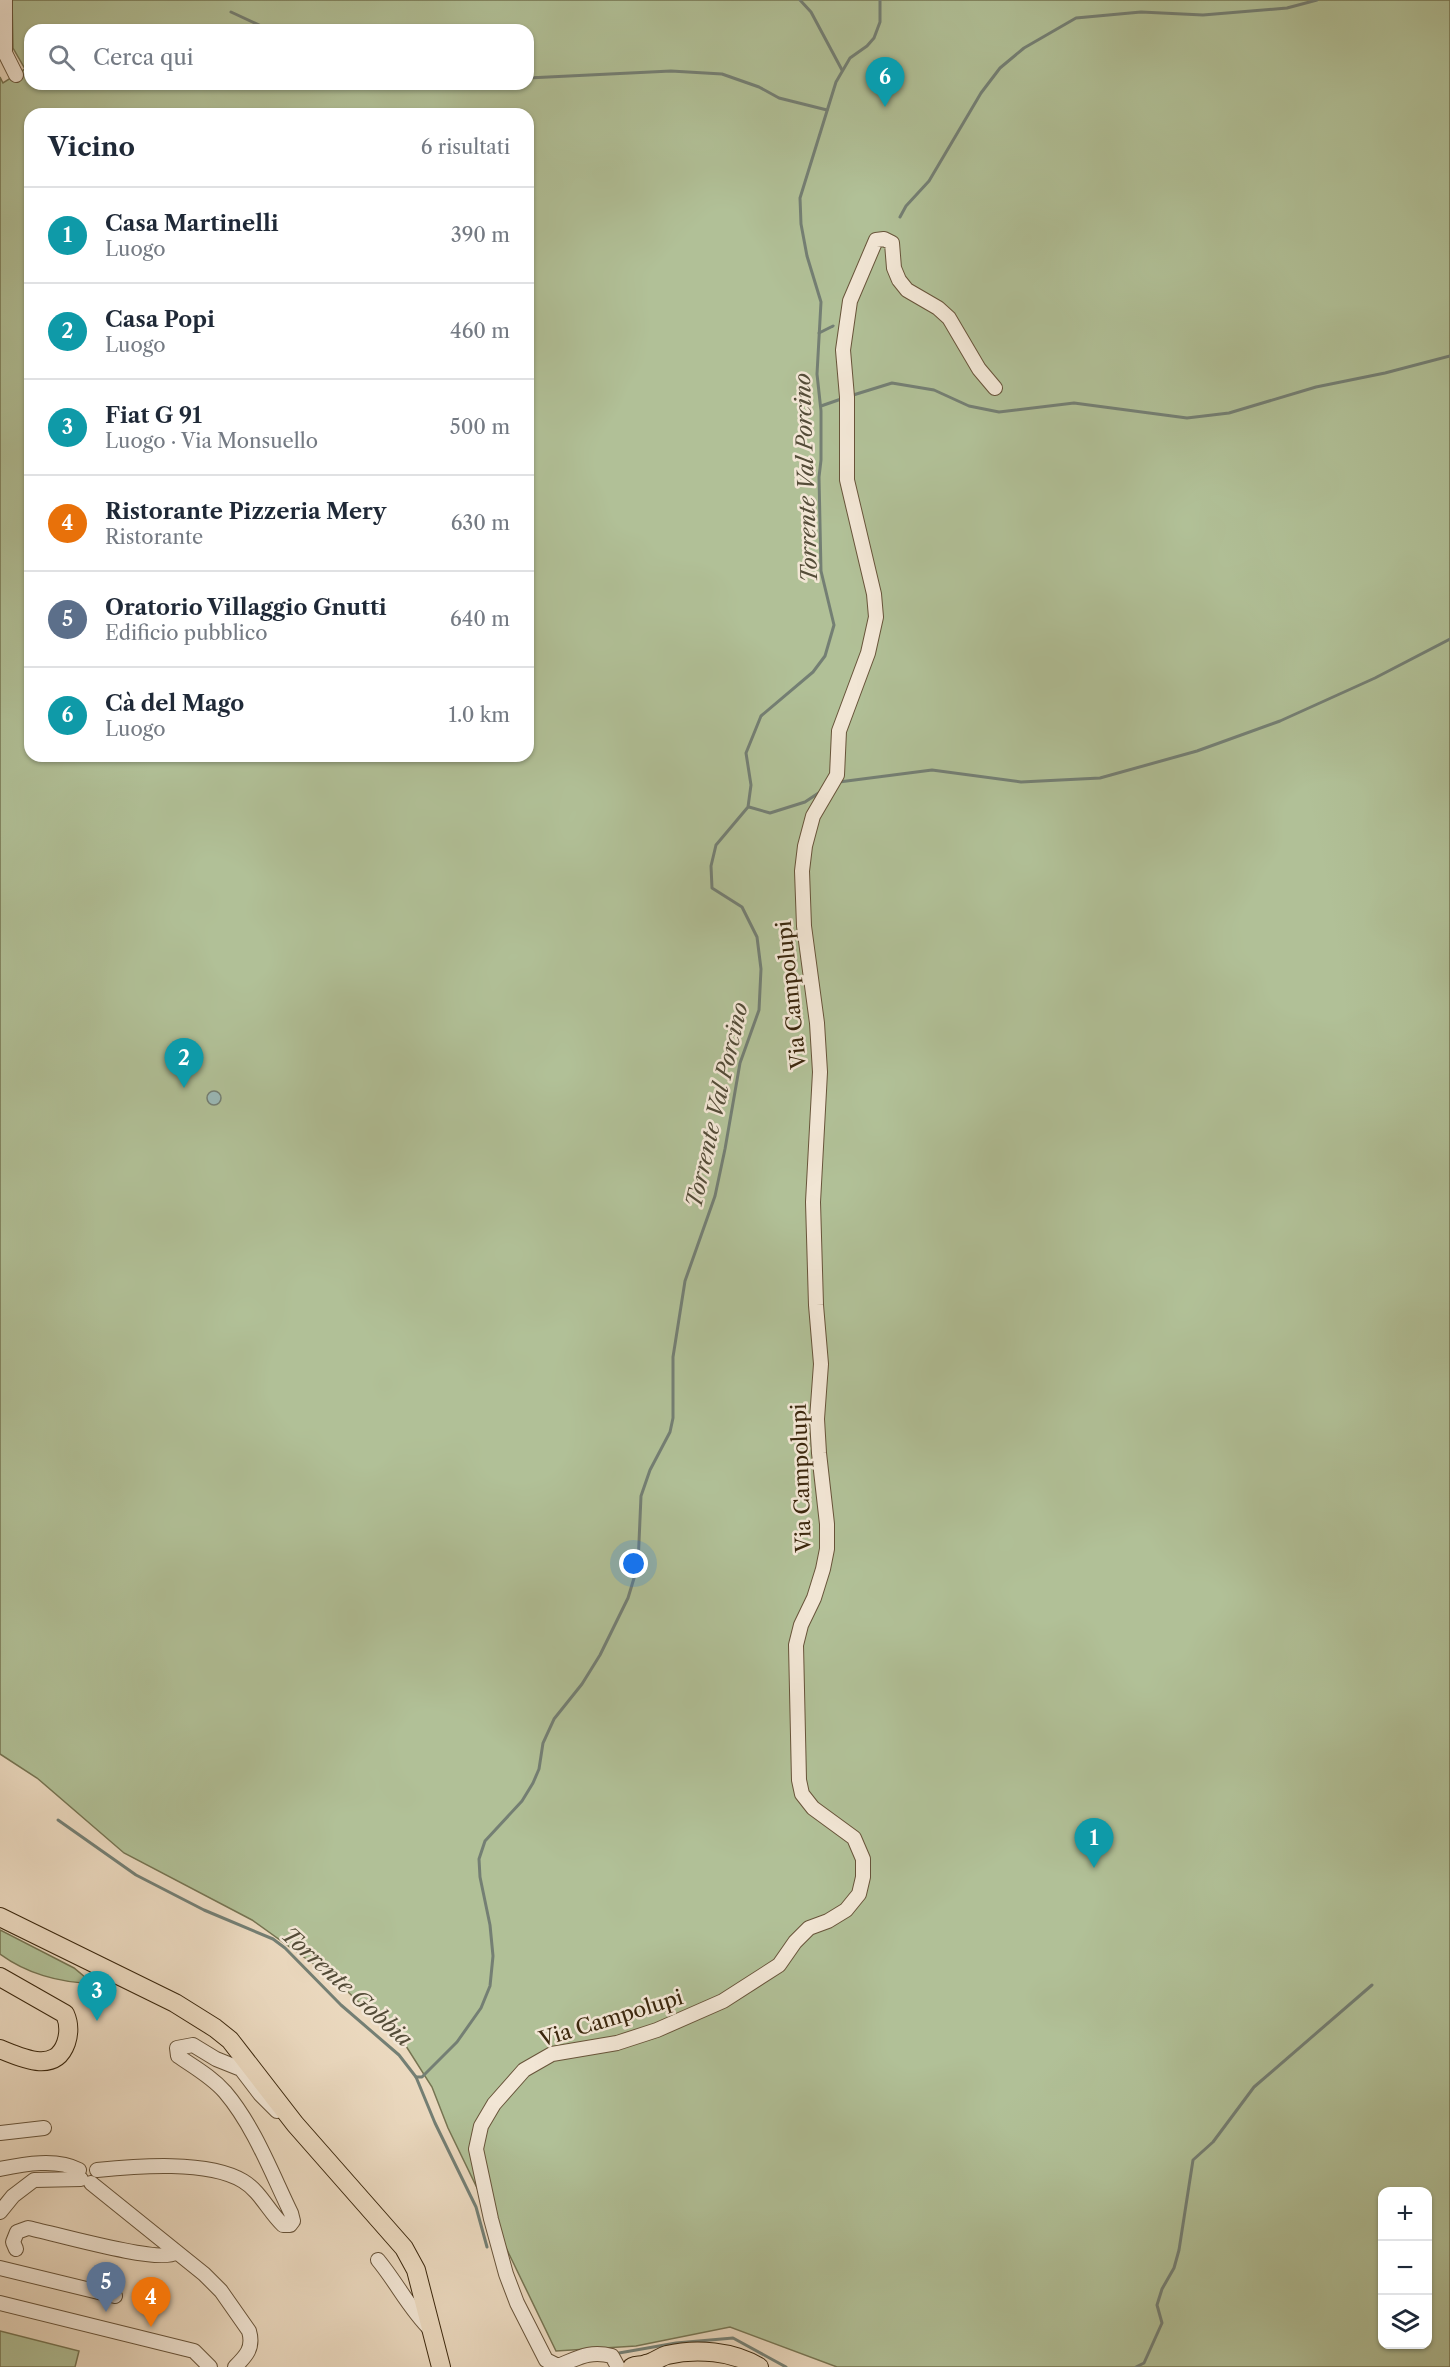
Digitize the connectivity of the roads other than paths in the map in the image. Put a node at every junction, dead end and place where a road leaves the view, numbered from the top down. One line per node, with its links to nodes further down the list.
1 (5, 0): 2 (street)
2 (16, 75)
3 (995, 388): 24 (street, Via Campolupi)
4 (0, 1917): 7 (main road)
5 (0, 1977): 6 (main road)
6 (0, 2049)
7 (288, 2114): 11 (street); 19 (main road)
8 (44, 2128): 9 (street)
9 (0, 2133)
10 (0, 2169): 11 (street)
11 (84, 2177): 12 (street); 14 (street)
12 (0, 2212)
13 (16, 2249): 14 (street)
14 (175, 2253): 22 (street)
15 (378, 2260): 19 (street)
16 (0, 2268): 17 (street)
17 (115, 2296)
18 (0, 2303): 21 (street)
19 (432, 2331): 23 (main road)
20 (641, 2366): 25 (main road)
21 (210, 2367)
22 (235, 2367)
23 (441, 2367)
24 (618, 2367)
25 (759, 2367)

